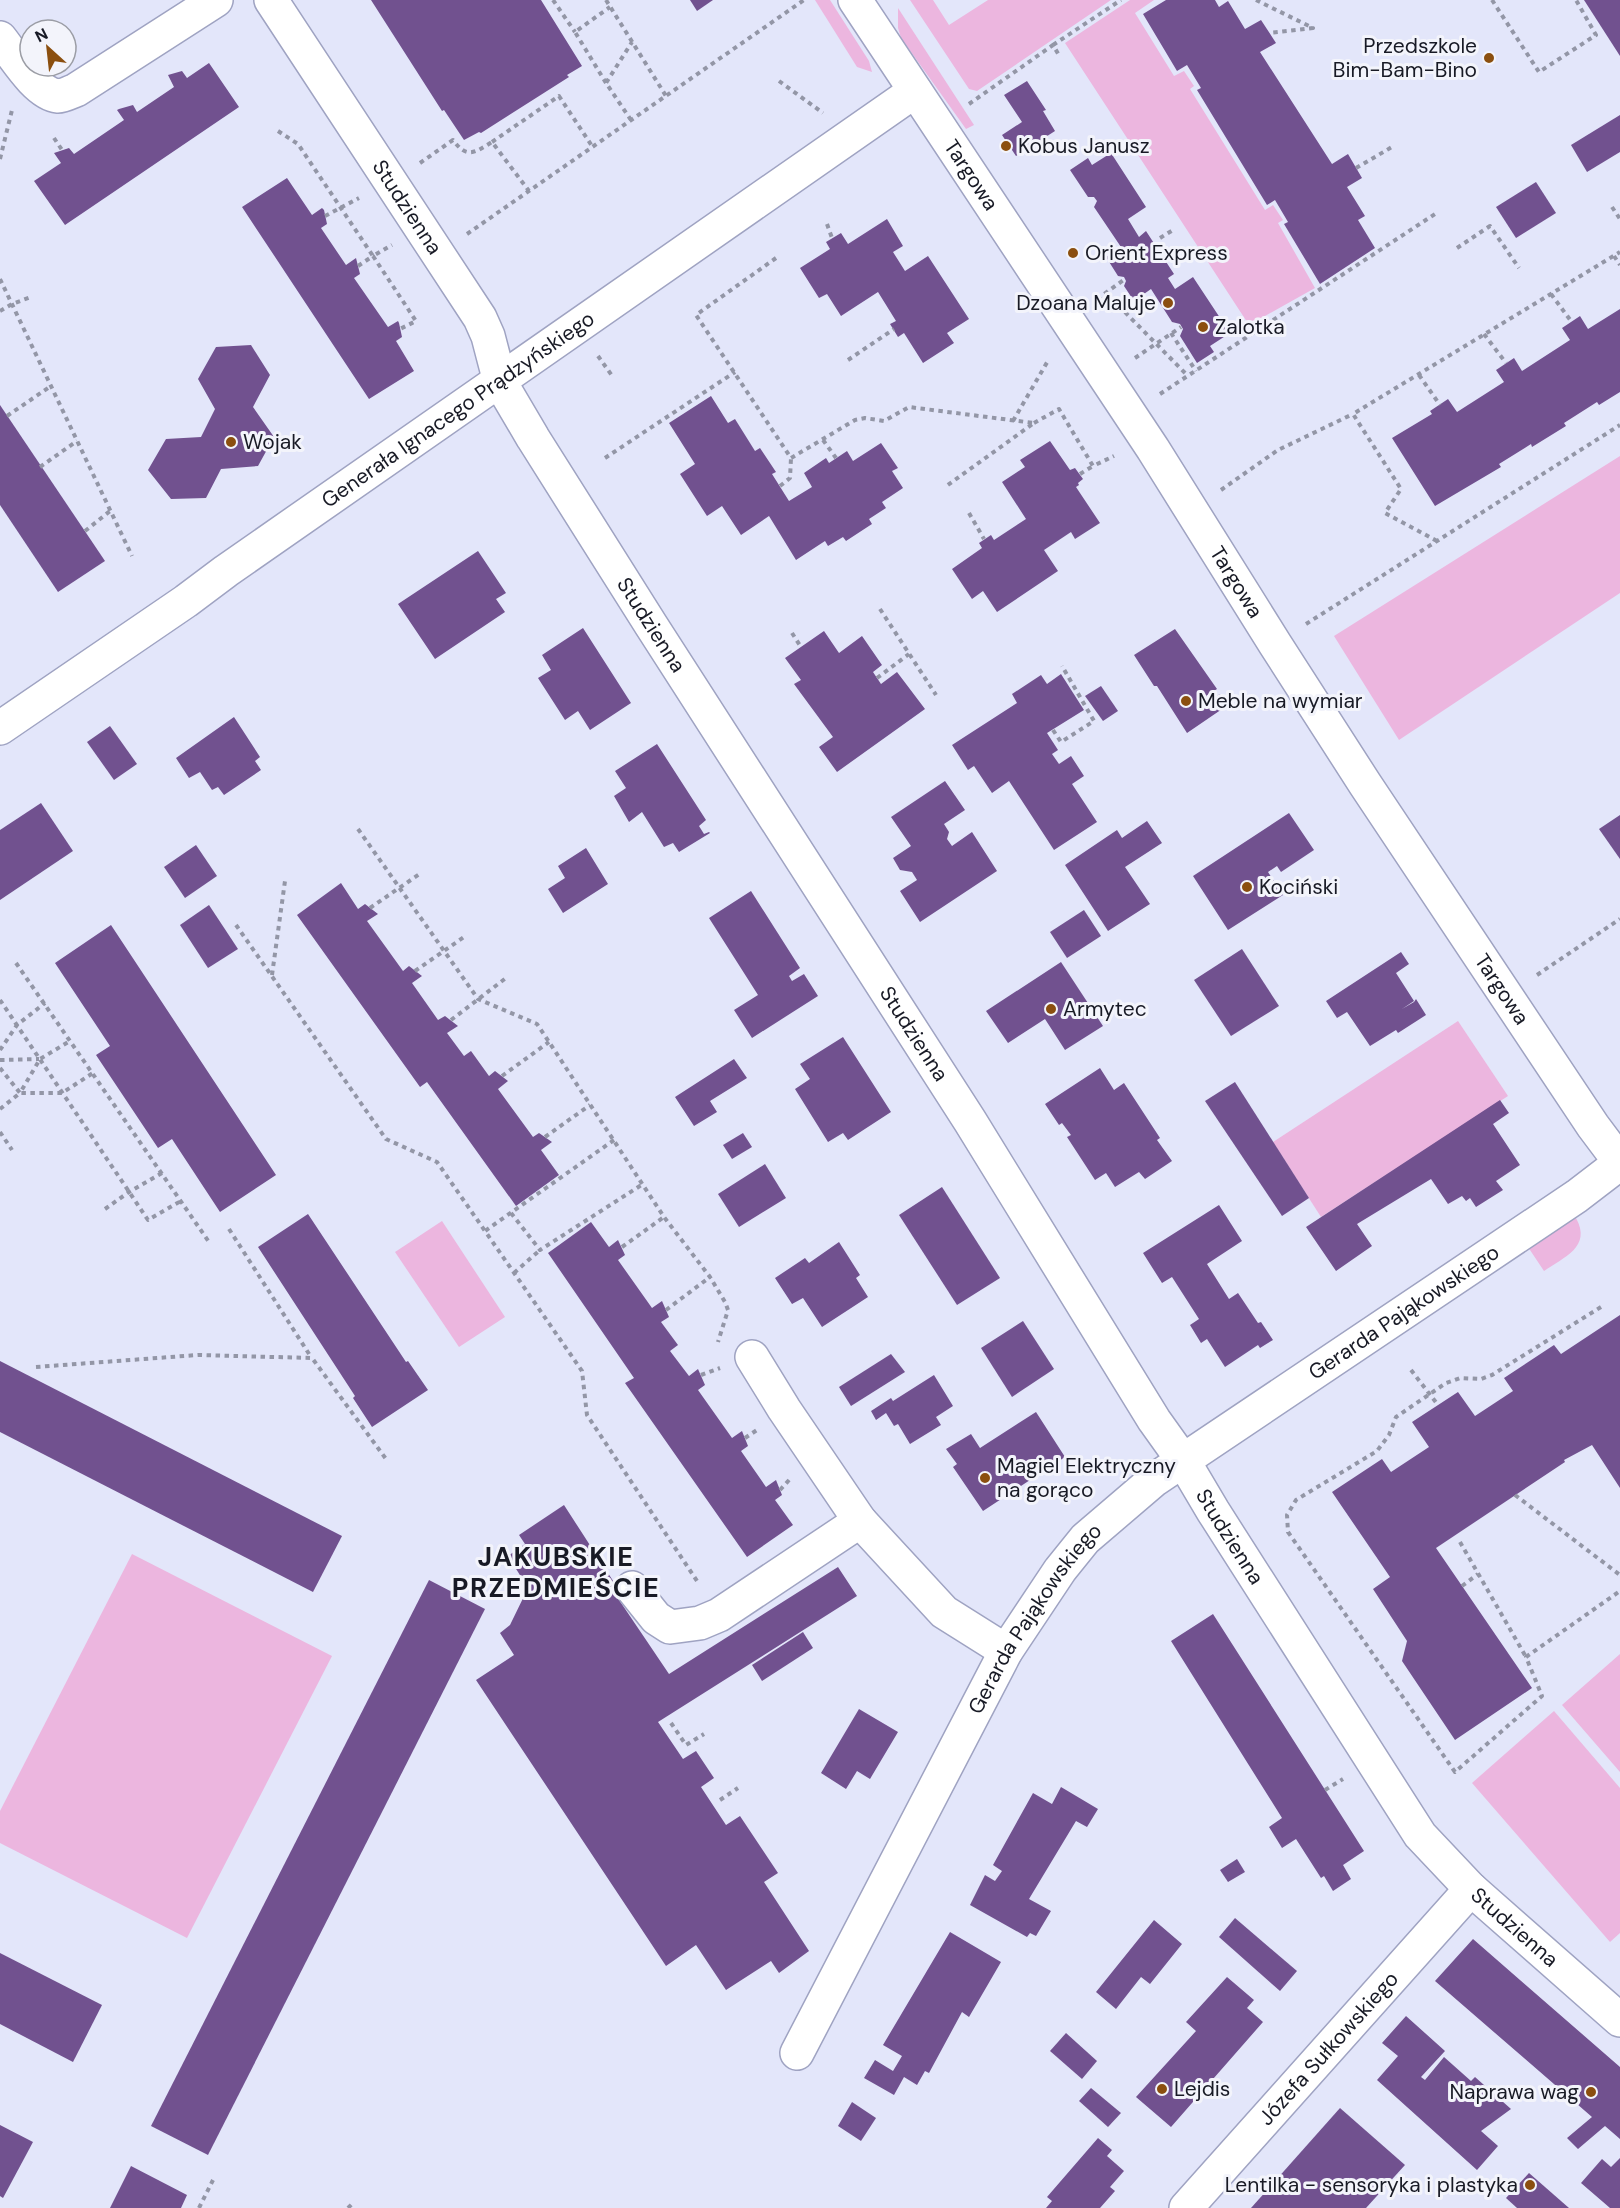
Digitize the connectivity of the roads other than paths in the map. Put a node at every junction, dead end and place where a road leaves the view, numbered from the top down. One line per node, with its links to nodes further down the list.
1 (216, 0): 4 (street)
2 (271, 0): 6 (street, Studzienna)
3 (855, 0): 5 (street, Targowa)
4 (0, 38)
5 (915, 91): 6 (street, Generała Ignacego Prądzyńskiego); 8 (street, Targowa)
6 (500, 382): 7 (street, Generała Ignacego Prądzyńskiego); 10 (street, Studzienna)
7 (0, 728)
8 (1620, 1163): 10 (street, Gerarda Pająkowskiego)
9 (752, 1357): 11 (street)
10 (1184, 1462): 13 (street, Gerarda Pająkowskiego); 14 (street, Studzienna)
11 (860, 1521): 12 (street); 13 (street)
12 (632, 1588)
13 (1006, 1651): 16 (street, Gerarda Pająkowskiego)
14 (1471, 1889): 15 (street, Studzienna); 17 (street, Józefa Sułkowskiego)
15 (1620, 2020)
16 (796, 2054)
17 (1186, 2208)

